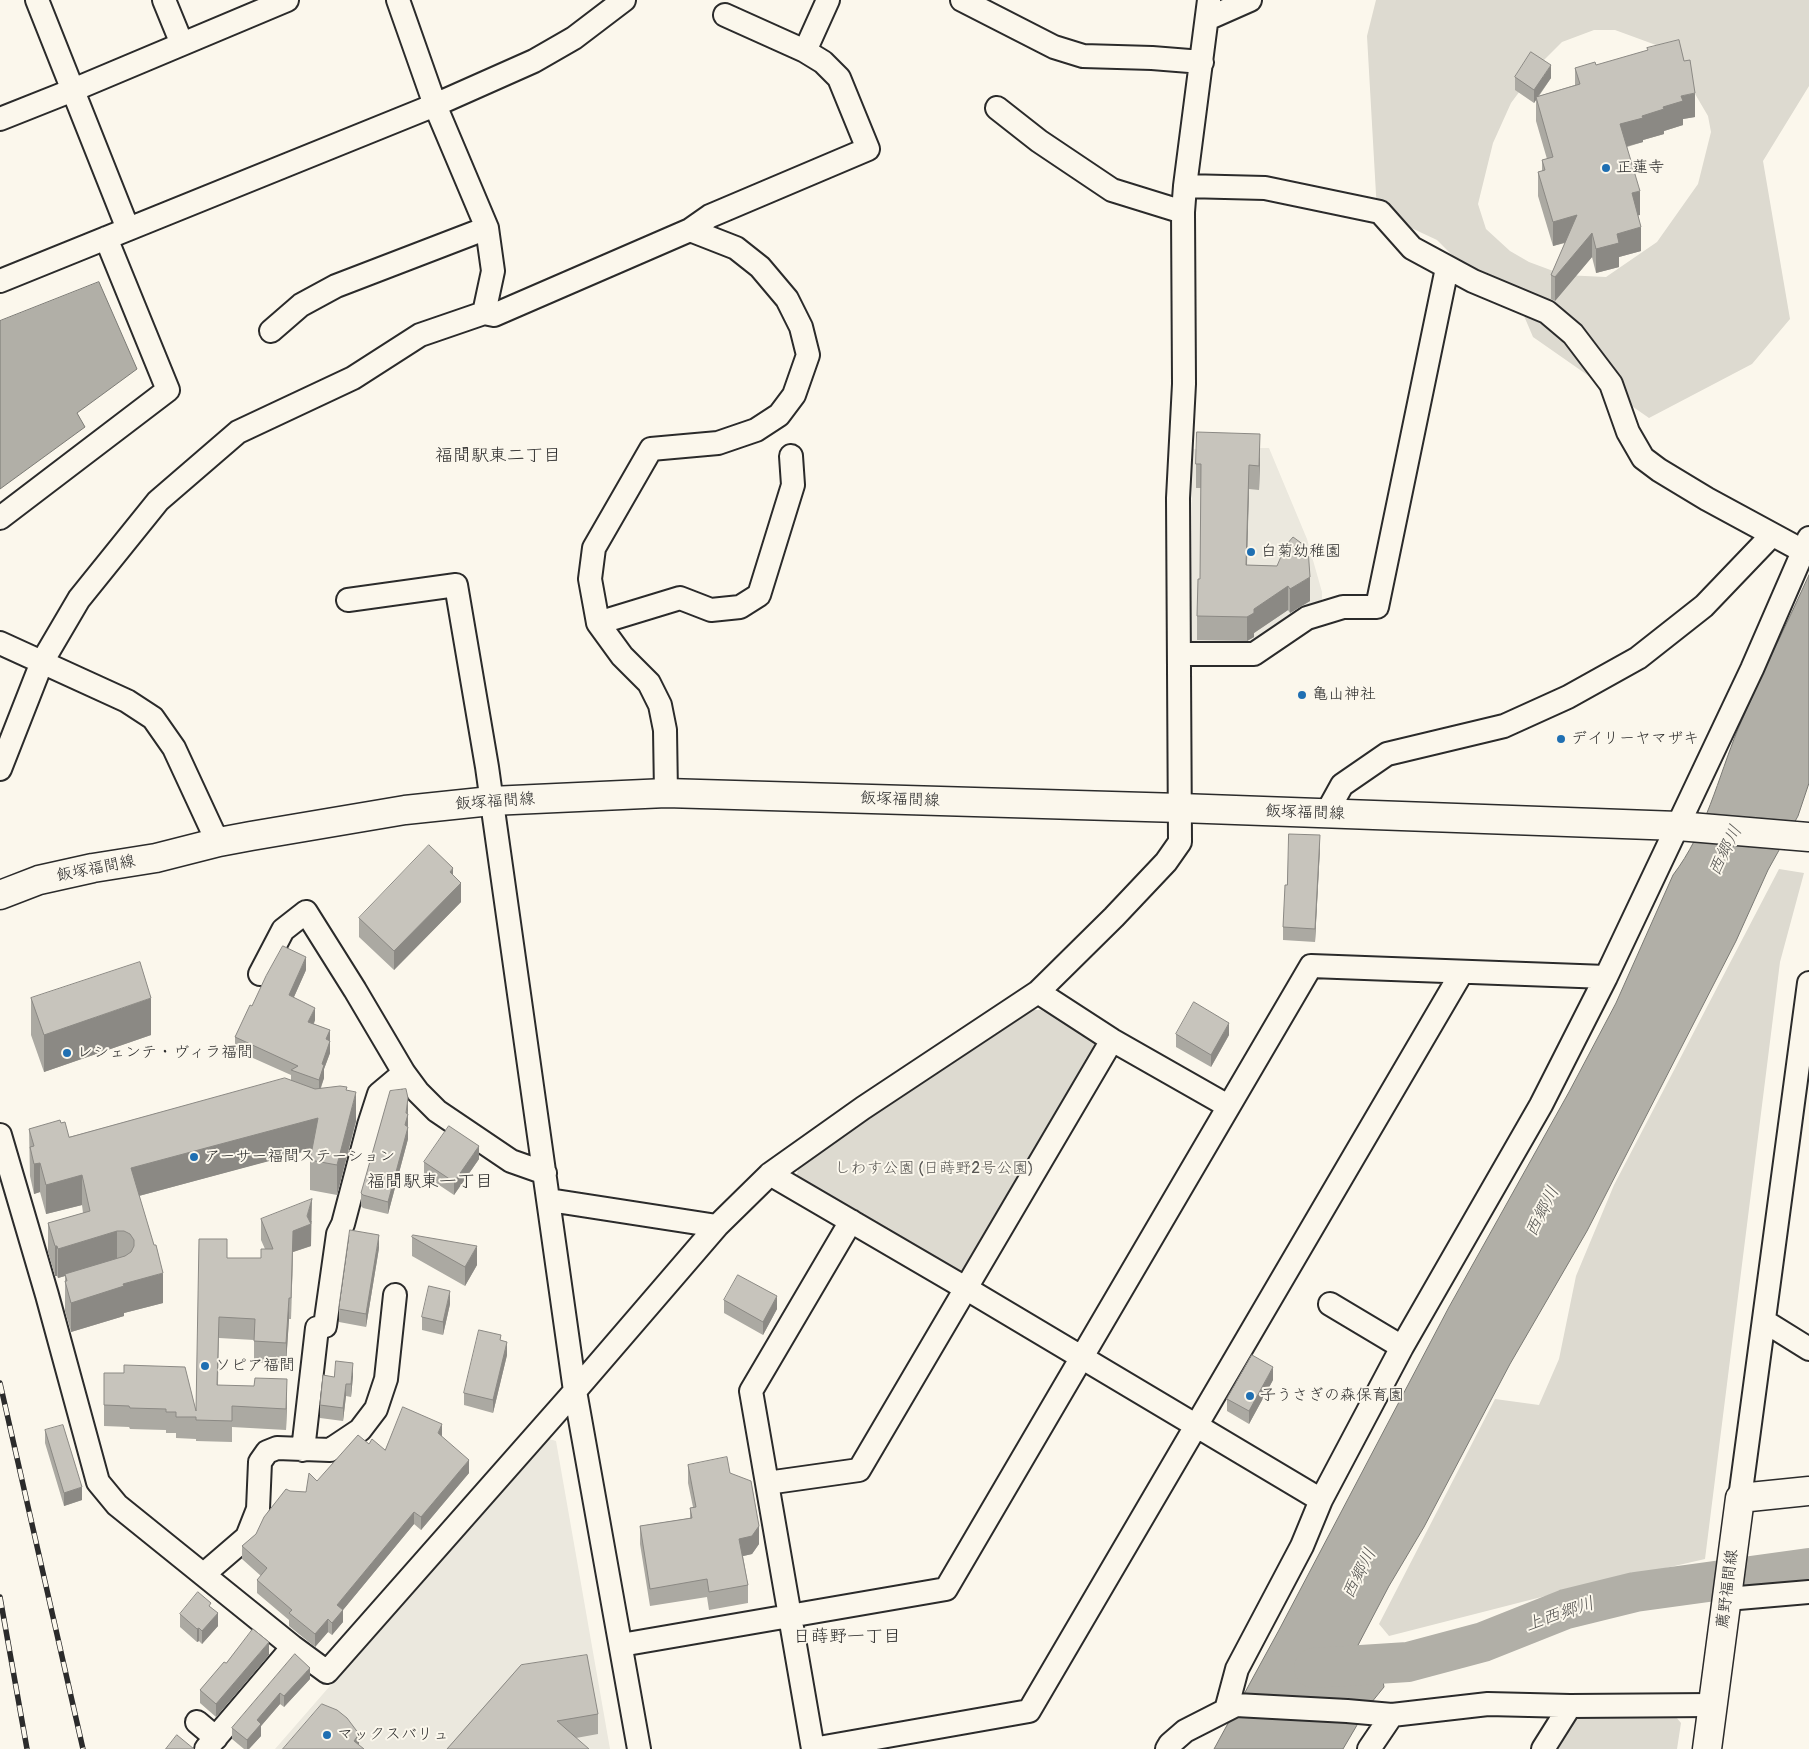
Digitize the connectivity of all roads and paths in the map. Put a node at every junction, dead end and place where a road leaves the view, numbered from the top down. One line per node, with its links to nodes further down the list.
1 (37, 0): 14 (street)
2 (164, 0): 11 (street)
3 (287, 0): 11 (street)
4 (398, 0): 15 (street)
5 (624, 0): 15 (street)
6 (828, 0): 12 (street)
7 (962, 0): 13 (street)
8 (1250, 0): 9 (street)
9 (1208, 10): 13 (street)
10 (725, 15): 12 (street)
11 (182, 44): 14 (street)
12 (805, 51): 22 (street)
13 (1202, 62): 18 (street)
14 (73, 90): 17 (street); 21 (street)
15 (435, 105): 20 (street); 21 (street)
16 (997, 108): 19 (street)
17 (0, 119)
18 (1185, 186): 19 (street); 24 (street)
19 (1183, 212): 35 (street)
20 (487, 228): 26 (street); 27 (street)
21 (128, 229): 23 (street)
22 (690, 230): 26 (street); 33 (street)
23 (106, 238): 25 (street); 29 (street)
24 (1447, 268): 30 (street); 35 (street)
25 (0, 281)
26 (484, 313): 36 (street)
27 (271, 331)
28 (791, 456): 33 (street)
29 (0, 518)
30 (1772, 535): 31 (street); 41 (street)
31 (1806, 544): 42 (street)
32 (348, 600): 39 (street)
33 (598, 623): 38 (street)
34 (0, 644): 36 (street)
35 (1179, 654): 40 (street)
36 (42, 662): 37 (street); 44 (street)
37 (0, 770)
38 (666, 793): 39 (main road, 飯塚福間線); 40 (main road, 飯塚福間線)
39 (491, 801): 44 (main road, 飯塚福間線); 57 (street)
40 (1180, 808): 41 (main road, 飯塚福間線); 50 (street)
41 (1326, 814): 42 (main road, 飯塚福間線)
42 (1686, 827): 43 (main road, 飯塚福間線); 48 (street)
43 (1802, 836)
44 (219, 842): 45 (main road, 飯塚福間線)
45 (0, 895)
46 (1462, 972): 48 (street); 55 (street); 70 (street)
47 (260, 974): 52 (street)
48 (1606, 977): 66 (street)
49 (1809, 983): 65 (street)
50 (1038, 992): 51 (street); 58 (street)
51 (1112, 1040): 55 (street); 62 (street)
52 (404, 1073): 53 (street); 57 (street)
53 (379, 1094): 54 (street); 71 (street)
54 (352, 1100)
55 (1228, 1106): 68 (street)
56 (0, 1135): 76 (street)
57 (545, 1173): 59 (street)
58 (770, 1174): 60 (street); 61 (street)
59 (549, 1200): 61 (street); 69 (street)
60 (851, 1221): 62 (street); 72 (street)
61 (717, 1226): 69 (street)
62 (967, 1289): 68 (street); 72 (street)
63 (395, 1295): 71 (street)
64 (1330, 1304): 66 (street)
65 (1764, 1321): 67 (street); 74 (street)
66 (1402, 1347): 75 (street)
67 (1809, 1348)
68 (1081, 1357): 70 (street); 79 (street)
69 (575, 1391): 80 (street); 81 (street)
70 (1196, 1426): 75 (street); 89 (street)
71 (303, 1450): 76 (street)
72 (768, 1483): 79 (street)
73 (1809, 1492): 74 (main road)
74 (1740, 1498): 77 (main road, 薦野福間線)
75 (1321, 1500): 84 (street)
76 (204, 1574): 81 (street)
77 (1728, 1592): 78 (street); 82 (main road, 薦野福間線)
78 (1809, 1592)
79 (790, 1616): 80 (street); 89 (street)
80 (621, 1644): 88 (street)
81 (293, 1647): 87 (street)
82 (1713, 1705): 83 (street); 93 (main road, 薦野福間線)
83 (1570, 1706): 85 (street); 92 (street)
84 (1231, 1708): 85 (street); 90 (street)
85 (1392, 1715): 91 (street)
86 (197, 1722): 87 (street)
87 (211, 1743)
88 (639, 1749)
89 (813, 1749)
90 (1167, 1749)
91 (1369, 1749)
92 (1543, 1749)
93 (1707, 1749)

